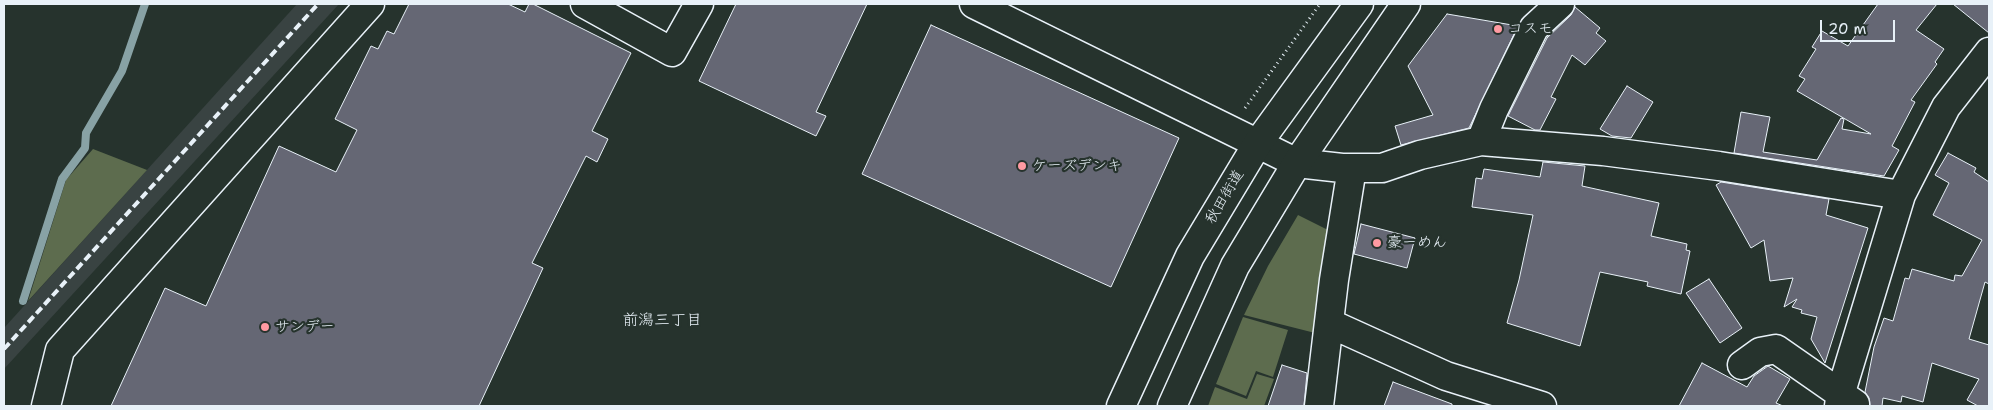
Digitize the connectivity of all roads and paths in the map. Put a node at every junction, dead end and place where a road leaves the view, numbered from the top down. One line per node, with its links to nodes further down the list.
1 (370, 4): 19 (street)
2 (585, 4): 3 (street)
3 (699, 4)
4 (974, 4): 12 (street)
5 (1320, 4): 10 (path)
6 (1359, 4): 12 (street, 秋田街道)
7 (1406, 4): 13 (street)
8 (1560, 4): 11 (street)
9 (1989, 52): 15 (street)
10 (1245, 108)
11 (1481, 141): 14 (street); 15 (street)
12 (1258, 142): 13 (street); 20 (street, 秋田街道)
13 (1297, 163): 14 (street); 21 (street)
14 (1352, 168): 16 (street)
15 (1901, 195): 18 (street)
16 (1329, 323): 22 (street); 23 (street)
17 (1742, 365): 18 (street)
18 (1846, 401)
19 (46, 406)
20 (1121, 406)
21 (1172, 406)
22 (1319, 406)
23 (1542, 406)

